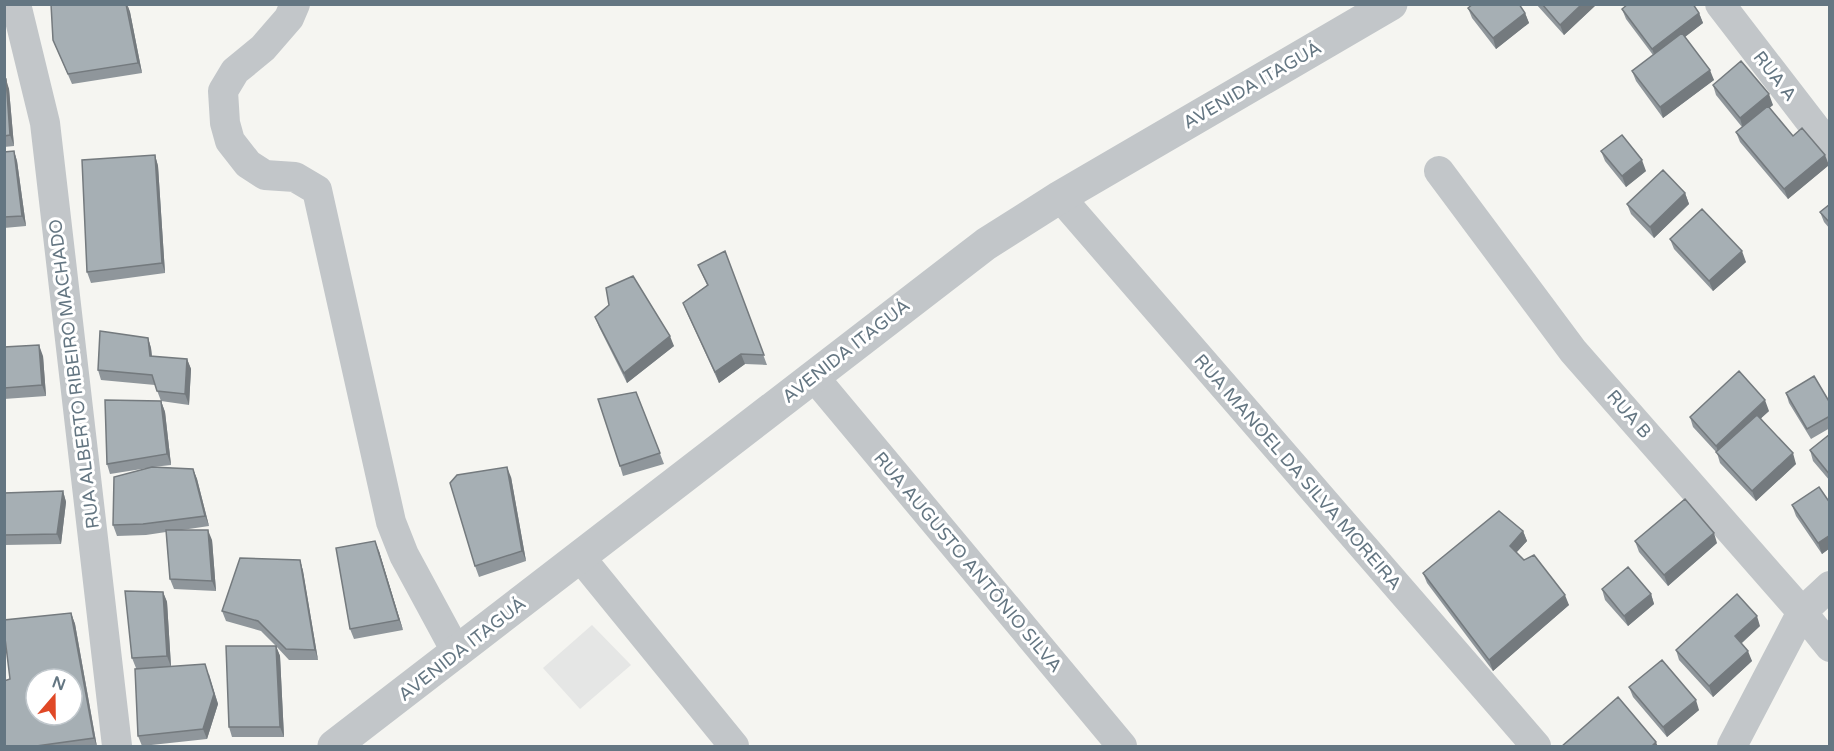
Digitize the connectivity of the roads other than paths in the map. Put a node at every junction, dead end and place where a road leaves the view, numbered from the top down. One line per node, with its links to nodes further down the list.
1 (16, 4): 14 (street, RUA ALBERTO RIBEIRO MACHADO)
2 (295, 4): 13 (street)
3 (1391, 4): 7 (street, AVENIDA ITAGUÁ)
4 (1720, 4): 5 (street, RUA A)
5 (1830, 147)
6 (1440, 171): 11 (street, RUA B)
7 (1060, 197): 8 (street, AVENIDA ITAGUÁ); 18 (street, RUA MANOEL DA SILVA MOREIRA)
8 (814, 376): 9 (street, AVENIDA ITAGUÁ); 17 (street, RUA AUGUSTO ANTÔNIO SILVA)
9 (580, 557): 13 (street, AVENIDA ITAGUÁ); 16 (street)
10 (1830, 586): 11 (street)
11 (1802, 612): 12 (street, RUA B); 19 (street)
12 (1830, 647)
13 (457, 653): 15 (street, AVENIDA ITAGUÁ)
14 (117, 747)
15 (334, 747)
16 (734, 747)
17 (1122, 747)
18 (1536, 747)
19 (1732, 747)

